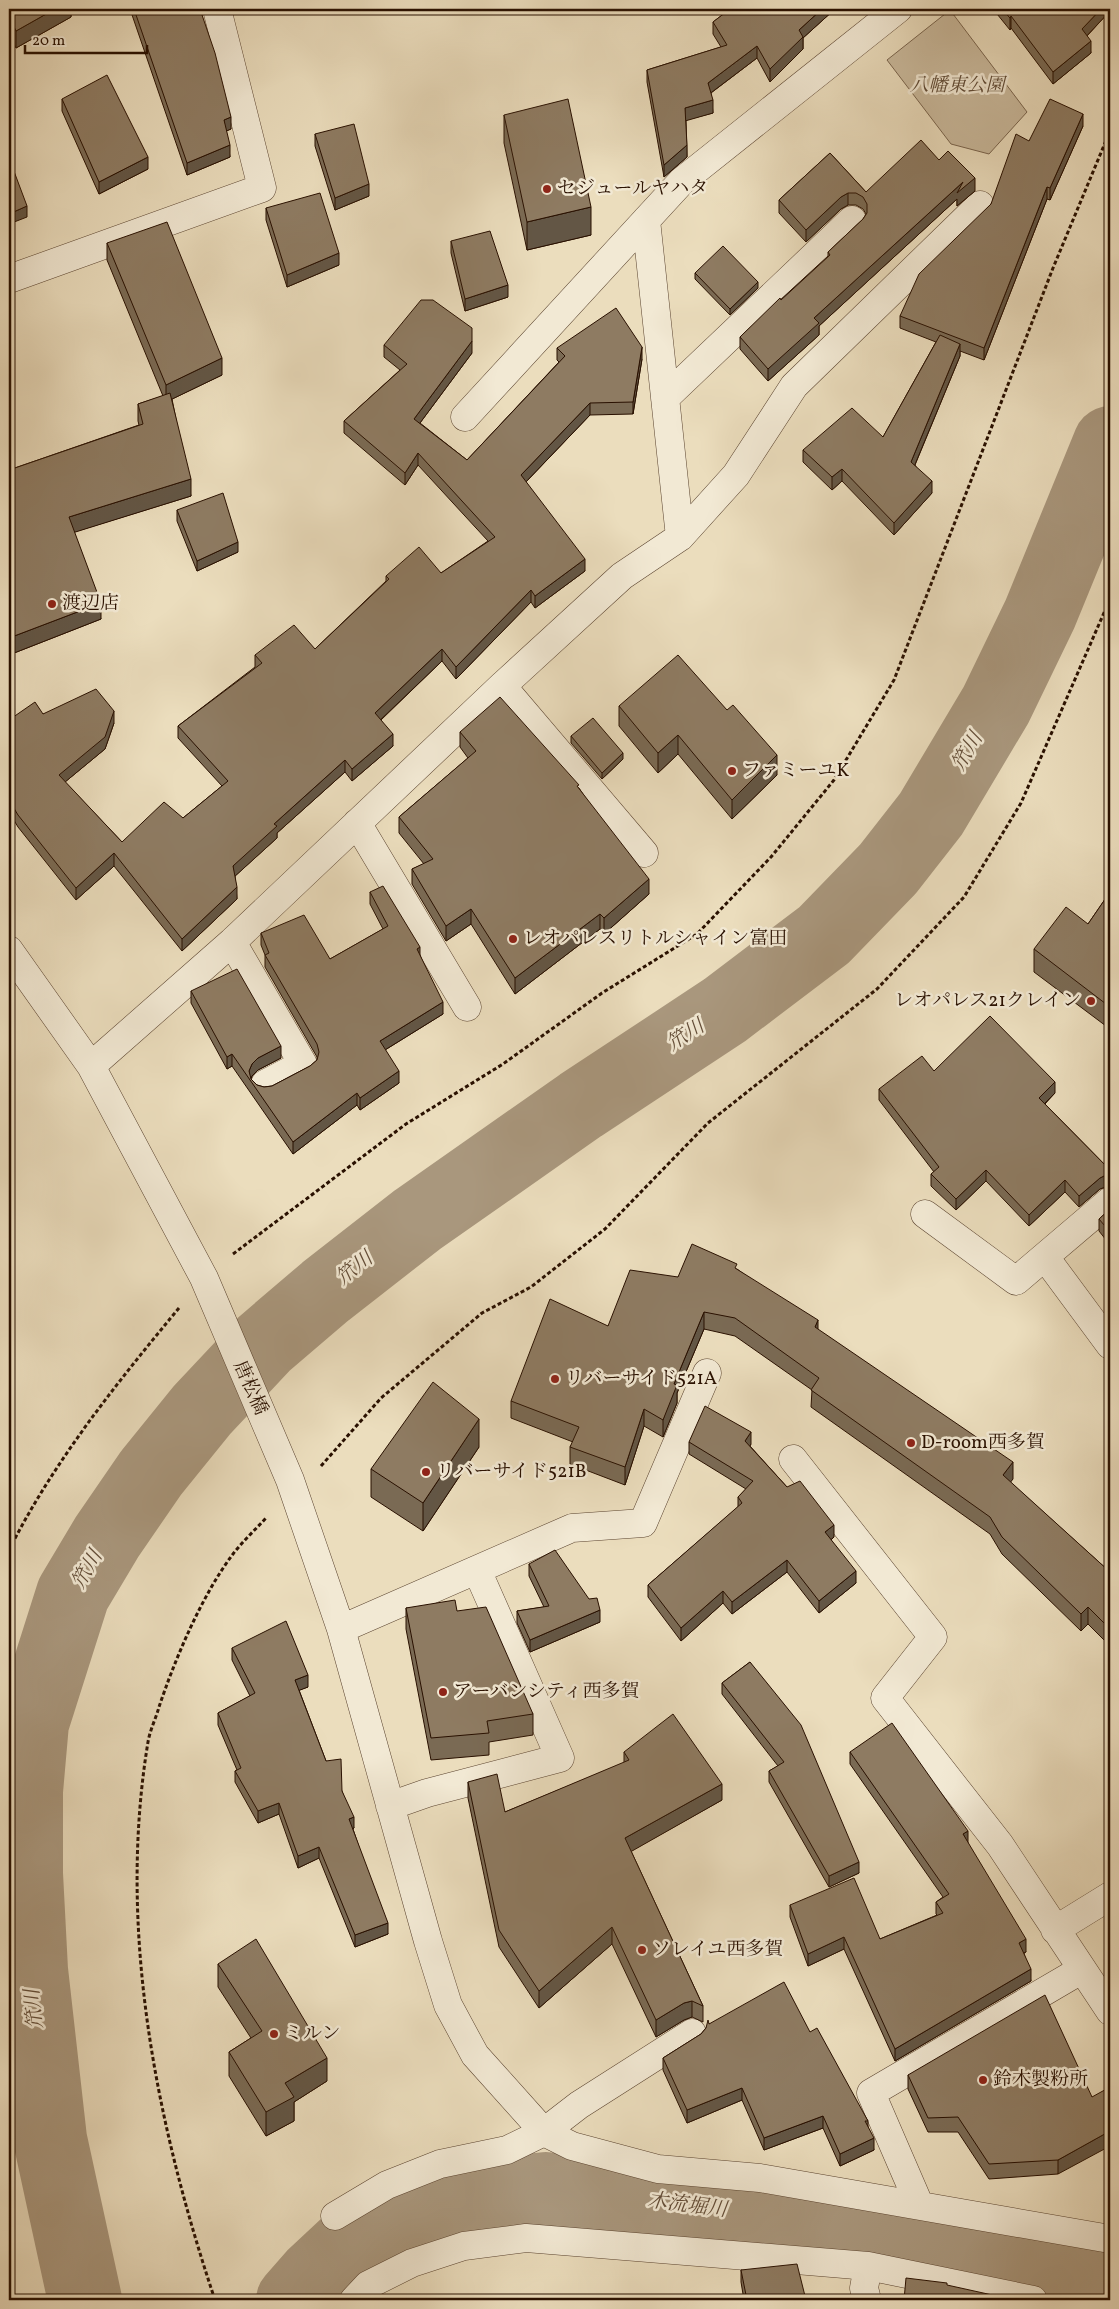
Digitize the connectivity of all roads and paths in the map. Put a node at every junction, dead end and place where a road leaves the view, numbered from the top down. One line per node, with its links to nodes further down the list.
1 (217, 9): 7 (street)
2 (898, 9): 5 (street)
3 (1110, 131): 23 (path)
4 (980, 205): 10 (street)
5 (646, 220): 8 (street); 9 (street)
6 (852, 220): 8 (street)
7 (9, 279)
8 (665, 398): 10 (street)
9 (465, 417)
10 (680, 537): 12 (street)
11 (1110, 599): 27 (path)
12 (502, 686): 13 (street); 14 (street)
13 (357, 823): 15 (street); 17 (street)
14 (644, 853)
15 (232, 942): 18 (street); 19 (street)
16 (9, 950): 18 (street, 唐松橋)
17 (467, 1007)
18 (91, 1066): 23 (street, 唐松橋)
19 (265, 1084)
20 (1110, 1201): 22 (street)
21 (925, 1214): 22 (street)
22 (1045, 1257): 24 (street)
23 (207, 1287): 27 (street, 唐松橋); 28 (path)
24 (1110, 1345)
25 (707, 1373): 29 (street)
26 (793, 1458): 33 (street)
27 (293, 1488): 30 (street, 唐松橋); 42 (path)
28 (9, 1550)
29 (477, 1570): 30 (street); 31 (street)
30 (341, 1629): 31 (street, 唐松橋)
31 (390, 1806): 37 (street, 唐松橋)
32 (1110, 1896): 33 (street)
33 (1055, 1930): 34 (street)
34 (1081, 1970): 35 (street); 38 (street)
35 (1110, 2011)
36 (692, 2033): 37 (street)
37 (544, 2132): 38 (street); 39 (street)
38 (919, 2204): 40 (street)
39 (334, 2216)
40 (1110, 2239)
41 (868, 2266): 43 (street); 44 (street); 45 (street)
42 (215, 2300)
43 (354, 2300)
44 (867, 2300)
45 (1033, 2300)

